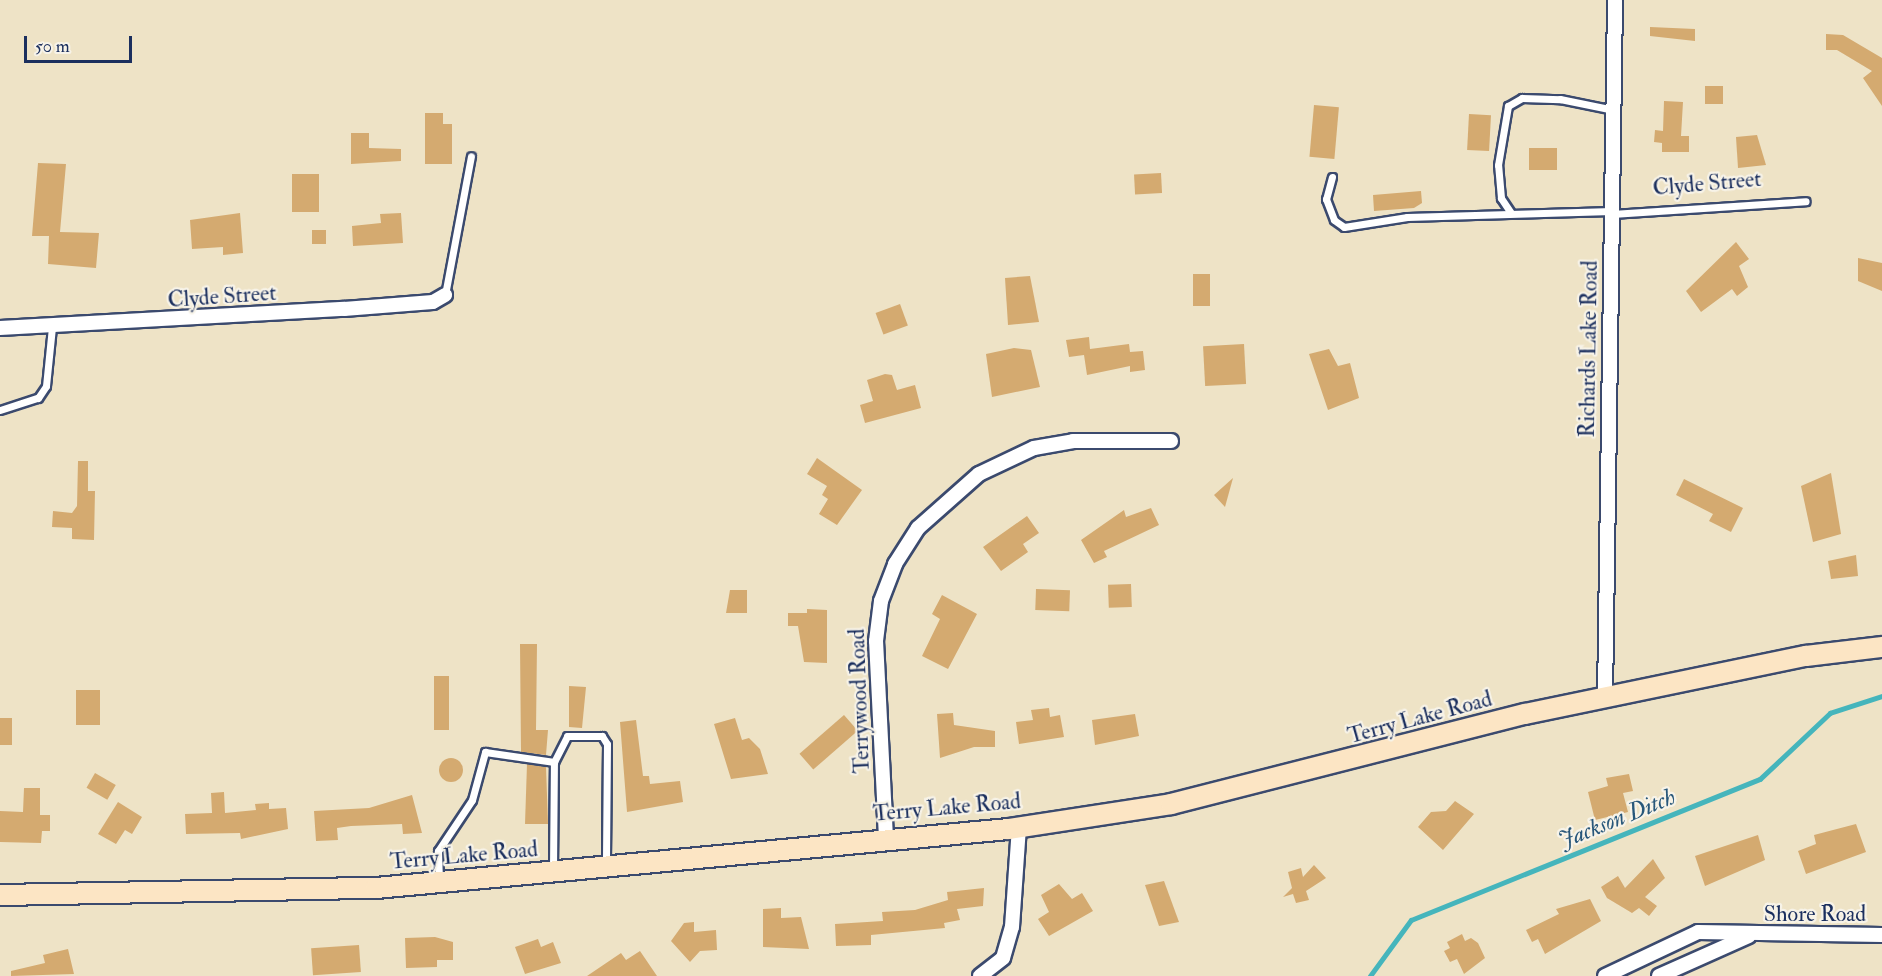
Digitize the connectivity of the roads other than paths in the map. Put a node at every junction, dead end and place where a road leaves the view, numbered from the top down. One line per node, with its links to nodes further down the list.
1 (1615, 0): 2 (street, Richards Lake Road)
2 (1614, 110): 6 (lane); 7 (street, Richards Lake Road)
3 (471, 156): 8 (lane)
4 (1332, 177): 6 (lane, Clyde Street)
5 (1806, 201): 7 (lane, Clyde Street)
6 (1511, 213): 7 (lane, Clyde Street)
7 (1612, 213): 14 (street, Richards Lake Road)
8 (445, 295): 9 (street, Clyde Street)
9 (52, 327): 10 (street, Clyde Street); 11 (lane)
10 (0, 328)
11 (0, 410)
12 (1171, 441): 17 (street, Terrywood Road)
13 (1882, 647): 14 (main road, Terry Lake Road)
14 (1605, 699): 16 (main road, Terry Lake Road)
15 (554, 762): 18 (lane); 19 (lane); 20 (lane)
16 (1019, 827): 17 (main road, Terry Lake Road); 24 (street)
17 (886, 838): 18 (main road, Terry Lake Road)
18 (606, 867): 19 (main road, Terry Lake Road)
19 (553, 872): 20 (main road, Terry Lake Road)
20 (439, 882): 21 (main road, Terry Lake Road)
21 (0, 896)
22 (1882, 935): 23 (street, Shore Road)
23 (1749, 936): 25 (street, Shore Road); 26 (street, Shore Road)
24 (980, 976)
25 (1605, 976)
26 (1659, 976)

